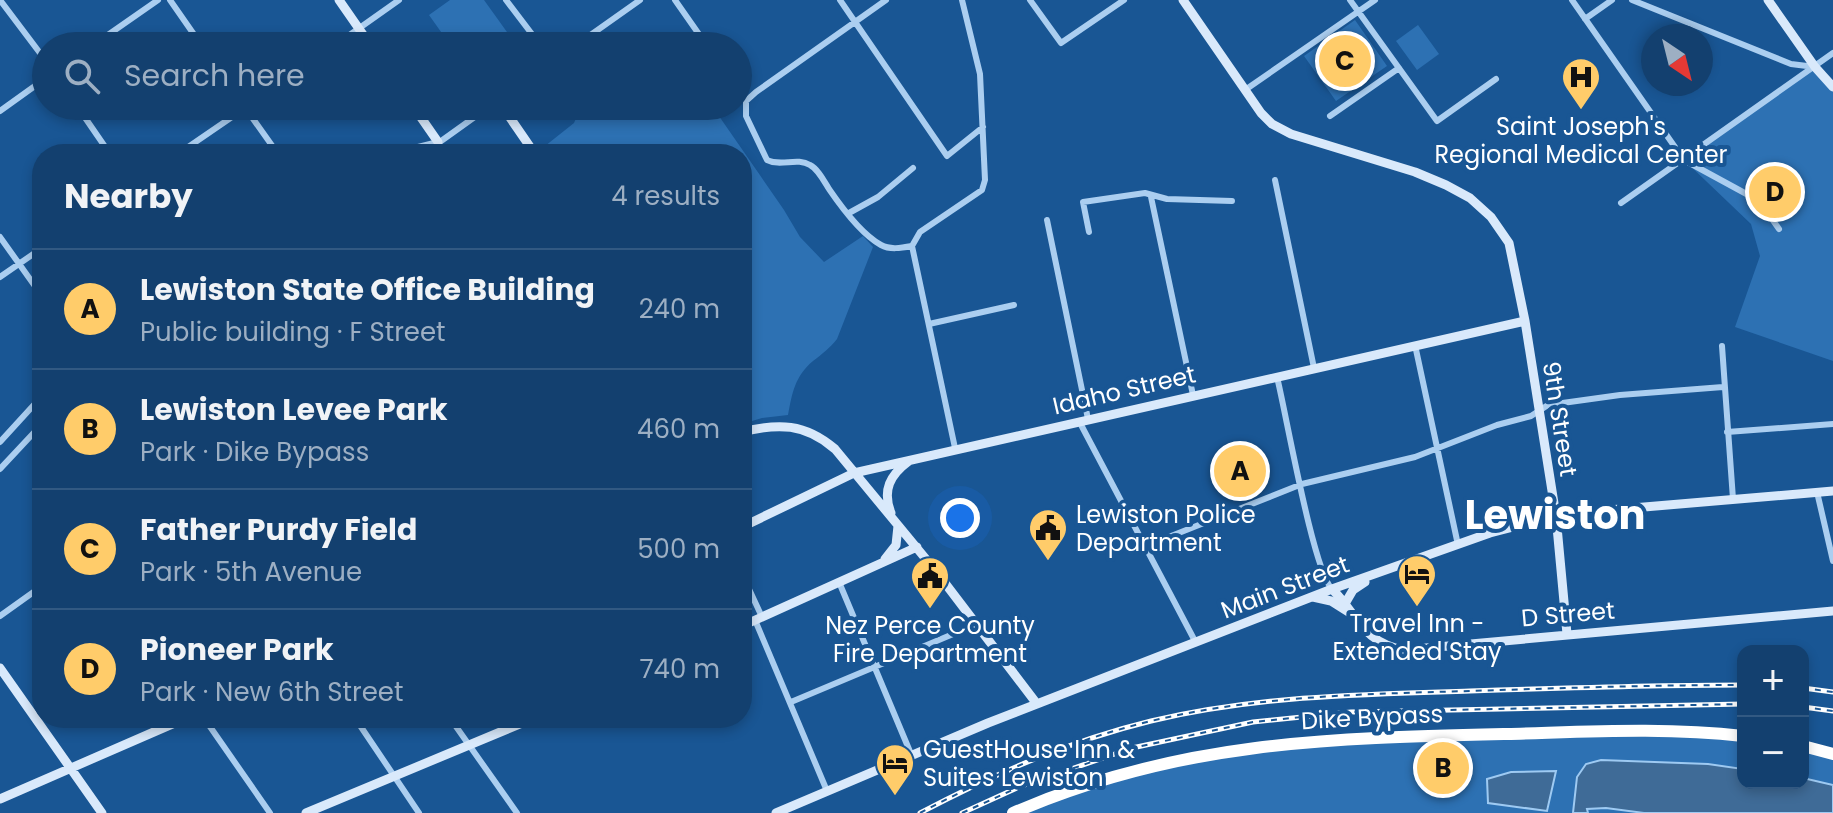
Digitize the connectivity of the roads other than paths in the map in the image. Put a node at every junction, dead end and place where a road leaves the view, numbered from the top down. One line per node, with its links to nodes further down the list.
1 (0, 0): 32 (street)
2 (158, 0): 25 (street)
3 (170, 0): 26 (street)
4 (339, 0): 24 (main road)
5 (399, 0): 24 (street)
6 (506, 0): 29 (street)
7 (640, 0): 30 (street)
8 (675, 0): 31 (street)
9 (840, 0): 23 (street)
10 (886, 0): 23 (street)
11 (962, 0): 50 (street)
12 (1030, 0): 13 (street)
13 (1124, 0)
14 (1183, 0): 39 (main road)
15 (1350, 0): 21 (street)
16 (1375, 0): 21 (street)
17 (1572, 0): 22 (street)
18 (1612, 0): 22 (street)
19 (1632, 0): 34 (street)
20 (1768, 0): 34 (main road)
21 (1358, 11): 35 (street); 39 (street)
22 (1585, 19): 58 (street)
23 (855, 22): 40 (street); 50 (street)
24 (359, 29): 27 (street); 28 (main road)
25 (112, 32)
26 (192, 32)
27 (355, 32)
28 (361, 32)
29 (530, 32)
30 (595, 32)
31 (697, 32)
32 (32, 42)
33 (1833, 53): 34 (street)
34 (1815, 67): 37 (main road); 58 (street)
35 (1399, 68): 36 (street); 42 (street)
36 (1496, 79)
37 (1833, 87)
38 (32, 88): 41 (street)
39 (1245, 90): 75 (main road, 9th Street)
40 (752, 96)
41 (0, 111)
42 (1330, 116)
43 (87, 120): 52 (street)
44 (227, 120): 53 (street)
45 (255, 120): 54 (street)
46 (423, 120): 51 (main road)
47 (470, 120): 51 (street)
48 (512, 120): 57 (main road)
49 (748, 120): 64 (street)
50 (983, 127): 69 (street)
51 (438, 142): 55 (street); 56 (street)
52 (103, 144)
53 (192, 144)
54 (271, 144)
55 (430, 144)
56 (436, 144)
57 (528, 144)
58 (1684, 160): 63 (street); 66 (street)
59 (913, 168): 64 (street)
60 (1275, 180): 79 (street)
61 (1151, 197): 62 (street); 67 (street); 82 (street)
62 (1232, 201)
63 (1621, 203)
64 (849, 213): 69 (street)
65 (1047, 220): 85 (street)
66 (1779, 229)
67 (1089, 232)
68 (0, 237): 71 (street)
69 (912, 246): 76 (street)
70 (32, 255): 71 (street)
71 (19, 264): 72 (street); 73 (street)
72 (0, 277)
73 (32, 282)
74 (1014, 305): 76 (street)
75 (1525, 321): 77 (main road, Idaho Street); 84 (main road, 9th Street)
76 (929, 324): 91 (street)
77 (1415, 345): 79 (main road, Idaho Street); 92 (street)
78 (1722, 346): 81 (street)
79 (1314, 368): 80 (main road, Idaho Street)
80 (1277, 377): 82 (main road, Idaho Street); 96 (street)
81 (1723, 387): 84 (street); 88 (street)
82 (1193, 395): 85 (main road, Idaho Street)
83 (32, 407): 90 (street)
84 (1538, 411): 92 (street); 100 (main road, 9th Street)
85 (1084, 420): 91 (main road, Idaho Street); 104 (street)
86 (1833, 424): 88 (street)
87 (752, 430): 95 (main road)
88 (1727, 432): 99 (street)
89 (32, 435): 94 (street)
90 (0, 442)
91 (955, 448): 93 (main road, Idaho Street)
92 (1438, 449): 96 (street); 103 (street)
93 (912, 459): 95 (main road, Idaho Street); 102 (main road)
94 (0, 469)
95 (854, 473): 101 (main road, Idaho Street); 102 (main road)
96 (1302, 484): 104 (street); 110 (street)
97 (1833, 491): 98 (main road, Main Street)
98 (1817, 492): 99 (main road, Main Street); 106 (street)
99 (1733, 499): 100 (main road, Main Street)
100 (1556, 516): 103 (main road, Main Street); 121 (main road, 9th Street)
101 (752, 522)
102 (897, 525): 105 (main road); 107 (main road)
103 (1458, 545): 108 (main road, Main Street)
104 (1146, 546): 122 (street)
105 (917, 547): 107 (main road); 120 (main road)
106 (1833, 561)
107 (880, 564): 109 (main road)
108 (1384, 571): 110 (main road, Main Street); 114 (main road)
109 (839, 582): 118 (main road); 123 (street)
110 (1332, 589): 112 (main road, Main Street); 114 (main road, D Street)
111 (32, 593): 117 (street)
112 (1313, 597): 116 (main road); 122 (main road, Main Street)
113 (752, 602): 118 (street)
114 (1346, 602): 116 (main road, D Street)
115 (1833, 611): 121 (main road, D Street)
116 (1351, 614): 121 (main road, D Street)
117 (0, 616)
118 (758, 618): 119 (main road); 125 (street)
119 (752, 621)
120 (977, 624): 123 (street); 126 (main road)
121 (1567, 634)
122 (1196, 643): 126 (main road, Main Street)
123 (874, 667): 125 (street); 137 (street)
124 (0, 668): 127 (main road)
125 (791, 702): 141 (street)
126 (1037, 704): 137 (main road, Main Street)
127 (32, 713)
128 (43, 728): 139 (main road)
129 (163, 728): 139 (main road)
130 (211, 728): 144 (street)
131 (362, 728): 140 (street)
132 (457, 728): 135 (street)
133 (511, 728): 135 (main road)
134 (1737, 736): 149 (highway, Dike Bypass)
135 (470, 746): 140 (main road); 147 (street)
136 (1809, 748): 138 (highway)
137 (911, 754): 141 (main road, Main Street)
138 (1833, 754)
139 (71, 768): 142 (main road); 143 (main road)
140 (395, 778): 145 (main road); 146 (street)
141 (827, 791): 148 (main road, Main Street)
142 (0, 799)
143 (102, 813)
144 (270, 813)
145 (306, 813)
146 (419, 813)
147 (517, 813)
148 (776, 813)
149 (1013, 813)

